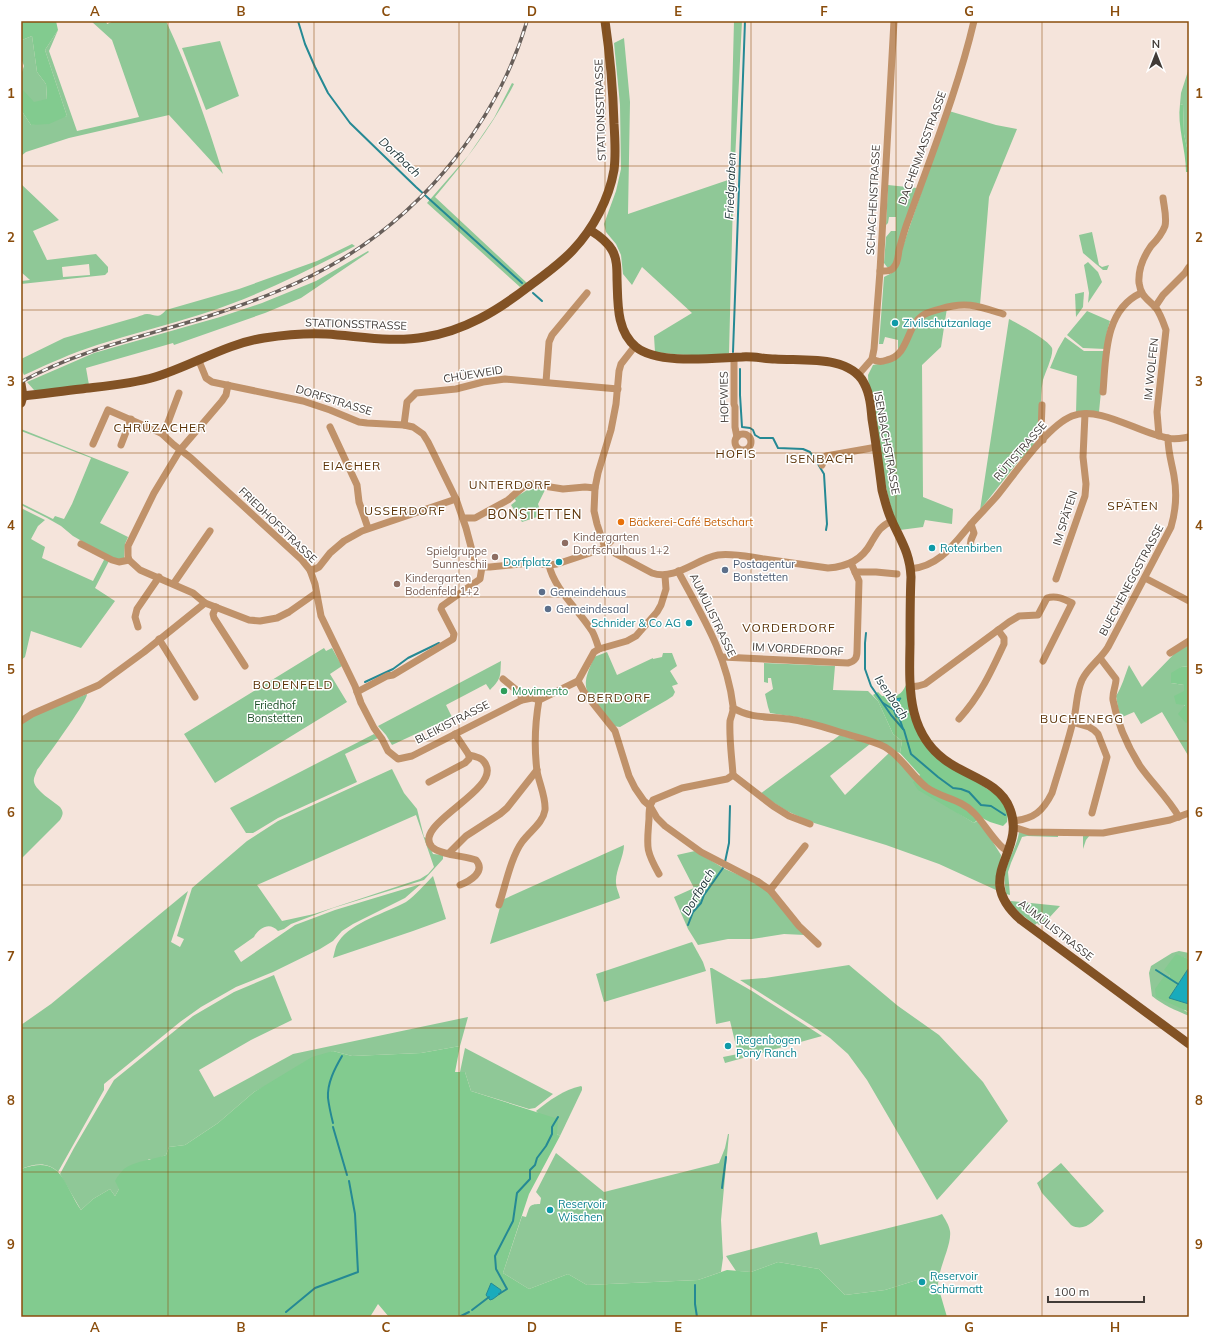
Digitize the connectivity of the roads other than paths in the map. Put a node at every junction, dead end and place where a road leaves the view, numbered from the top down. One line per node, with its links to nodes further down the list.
1 (605, 21): 5 (main road, STATIONSSTRASSE)
2 (894, 21): 7 (street, SCHACHENSTRASSE)
3 (974, 21): 7 (street, DACHENMASSTRASSE)
4 (1163, 198): 9 (street)
5 (590, 230): 12 (main road); 15 (main road, STATIONSSTRASSE)
6 (1189, 267): 10 (street)
7 (880, 271): 14 (street, SCHACHENSTRASSE)
8 (587, 293): 17 (street)
9 (1141, 293): 10 (street, IM WOLFEN); 20 (street)
10 (1155, 307): 29 (street, IM WOLFEN)
11 (1003, 314): 14 (street)
12 (635, 346): 13 (main road); 19 (street)
13 (734, 357): 16 (main road); 30 (street, HOFWIES)
14 (872, 359): 16 (street)
15 (199, 361): 18 (street, DORFSTRASSE); 21 (main road, STATIONSSTRASSE)
16 (858, 375): 36 (main road, ISENBACHSTRASSE)
17 (546, 382): 19 (street, CHÜEWEID); 26 (street, CHÜEWEID)
18 (228, 385): 26 (street, DORFSTRASSE); 37 (street)
19 (618, 389): 39 (street)
20 (1103, 392)
21 (22, 393)
22 (179, 393): 28 (street)
23 (1042, 405): 33 (street)
24 (1086, 414): 29 (street, RÜTISTRASSE); 33 (street, RÜTISTRASSE); 63 (street, IM SPÄTEN)
25 (131, 420): 28 (street, FRIEDHOFSTRASSE); 34 (street, FRIEDHOFSTRASSE); 35 (street)
26 (404, 425): 40 (street, DORFSTRASSE)
27 (330, 427): 45 (street)
28 (161, 433): 37 (street, FRIEDHOFSTRASSE)
29 (1159, 436): 32 (street, RÜTISTRASSE)
30 (737, 437)
31 (1189, 437): 32 (street, RÜTISTRASSE)
32 (1168, 438): 62 (street, BUECHENEGGSTRASSE)
33 (1043, 440): 44 (street, RÜTISTRASSE)
34 (93, 444)
35 (121, 445)
36 (877, 447): 38 (street); 43 (main road, ISENBACHSTRASSE)
37 (180, 450): 51 (street); 56 (street, FRIEDHOFSTRASSE)
38 (822, 465)
39 (595, 488): 42 (street); 49 (street)
40 (456, 499): 41 (street, DORFSTRASSE); 45 (street)
41 (463, 518): 42 (street); 46 (street, DORFSTRASSE)
42 (475, 518): 46 (street)
43 (892, 521): 52 (street); 55 (main road, ISENBACHSTRASSE)
44 (971, 524): 50 (street); 55 (street, RÜTISTRASSE)
45 (368, 528): 56 (street)
46 (466, 528): 54 (street, DORFSTRASSE)
47 (210, 531): 64 (street)
48 (81, 544): 51 (street)
49 (609, 544): 53 (street); 60 (street)
50 (970, 547)
51 (129, 560): 61 (street)
52 (850, 563): 57 (street); 58 (street)
53 (549, 565): 54 (street); 73 (street)
54 (482, 566): 82 (street)
55 (910, 569): 81 (main road, ISENBACHSTRASSE)
56 (310, 570): 65 (street, FRIEDHOFSTRASSE)
57 (678, 571): 60 (street); 75 (street, AUMÜLISTRASSE)
58 (855, 572): 59 (street); 75 (street, IM VORDERDORF)
59 (897, 574)
60 (665, 576): 73 (street)
61 (159, 577): 64 (street); 69 (street)
62 (1145, 578): 66 (street); 76 (street, BUECHENEGGSTRASSE)
63 (1056, 579)
64 (174, 584): 67 (street)
65 (316, 593): 68 (street); 82 (street, FRIEDHOFSTRASSE)
66 (1189, 601)
67 (205, 603): 68 (street); 71 (street)
68 (216, 607): 78 (street)
69 (138, 627)
70 (998, 630): 77 (street); 81 (street); 87 (street)
71 (159, 639): 83 (street); 88 (street)
72 (1189, 641): 74 (street)
73 (599, 649): 80 (street)
74 (1170, 653)
75 (722, 657): 86 (street, AUMÜLISTRASSE)
76 (1100, 658): 89 (street, BUECHENEGGSTRASSE); 99 (street)
77 (1043, 661)
78 (245, 666)
79 (503, 679): 84 (street)
80 (578, 681): 85 (street); 96 (street)
81 (910, 686): 101 (main road, ISENBACHSTRASSE)
82 (357, 692): 92 (street, FRIEDHOFSTRASSE)
83 (195, 697)
84 (522, 700): 85 (street, BLEIKISTRASSE); 90 (street, BLEIKISTRASSE)
85 (539, 700): 93 (street)
86 (733, 708): 94 (street, AUMÜLISTRASSE); 103 (street)
87 (959, 719)
88 (21, 721)
89 (1072, 722): 97 (street); 101 (street, BUECHENEGGSTRASSE)
90 (455, 734): 91 (street); 92 (street, BLEIKISTRASSE)
91 (469, 755): 95 (street); 104 (street)
92 (398, 759)
93 (537, 770): 104 (street); 108 (street)
94 (733, 776): 96 (street); 100 (street)
95 (429, 782)
96 (650, 806): 105 (street); 107 (street)
97 (1092, 813)
98 (1189, 813): 99 (street)
99 (1179, 817): 101 (street)
100 (810, 824)
101 (1013, 824): 103 (main road)
102 (805, 846): 107 (street)
103 (1008, 851): 110 (main road, AUMÜLISTRASSE)
104 (449, 853): 106 (street)
105 (659, 874)
106 (460, 885)
107 (770, 890): 109 (street)
108 (498, 905)
109 (818, 944)
110 (1189, 1044)

